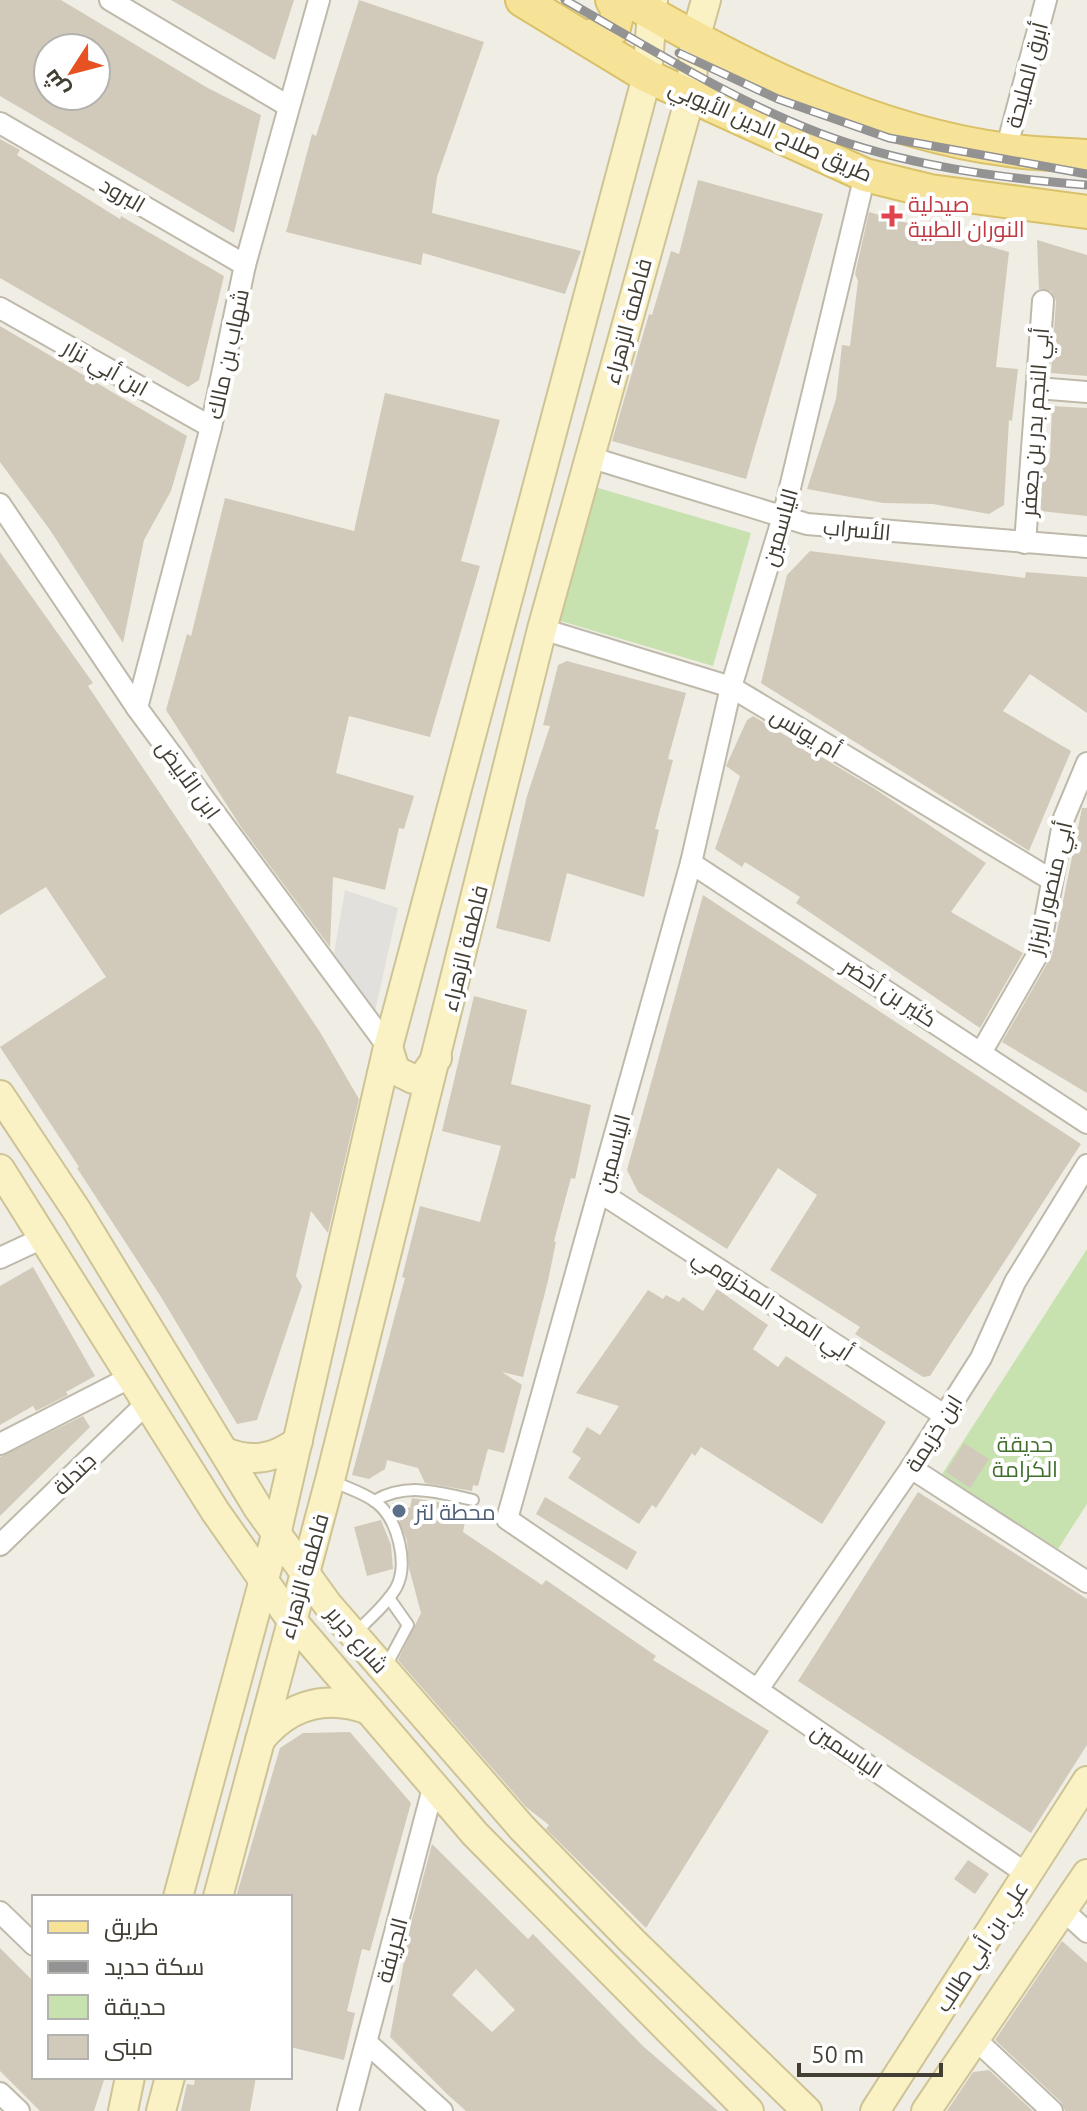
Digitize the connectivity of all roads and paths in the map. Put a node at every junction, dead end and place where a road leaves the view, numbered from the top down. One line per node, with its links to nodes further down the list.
1 (110, 0): 12 (street)
2 (319, 0): 12 (street, شهاب بن مالك)
3 (522, 0): 8 (main road, طريق صلاح الدين الأيوبي)
4 (612, 0): 8 (main road)
5 (706, 0): 9 (main road, فاطمة الزهراء)
6 (1046, 0): 16 (street, أبرق المليحة)
7 (644, 4): 9 (main road); 10 (main road)
8 (585, 38): 10 (main road, طريق صلاح الدين الأيوبي)
9 (695, 39): 11 (main road, فاطمة الزهراء); 16 (main road)
10 (647, 76): 11 (main road, طريق صلاح الدين الأيوبي); 14 (main road)
11 (691, 94): 15 (main road, فاطمة الزهراء); 18 (main road, طريق صلاح الدين الأيوبي)
12 (288, 106): 20 (street, شهاب بن مالك)
13 (0, 123): 20 (street, البرود)
14 (634, 123): 15 (main road); 37 (main road)
15 (682, 127): 26 (main road, فاطمة الزهراء)
16 (1006, 150): 17 (main road)
17 (1087, 156)
18 (865, 175): 19 (main road, طريق صلاح الدين الأيوبي); 28 (street, الياسمين)
19 (1087, 212)
20 (245, 265): 25 (street, شهاب بن مالك)
21 (1043, 301): 23 (street, أبي النجم بدر بن جعفر)
22 (0, 308): 25 (street, ابن أبي نزار)
23 (1037, 388): 24 (street); 29 (street, أبي النجم بدر بن جعفر)
24 (1087, 392)
25 (211, 427): 33 (street, شهاب بن مالك)
26 (589, 457): 28 (street, الأسراب); 31 (main road, فاطمة الزهراء)
27 (0, 504): 33 (street, ابن الأبيض)
28 (783, 517): 29 (street, الأسراب); 32 (street, الياسمين)
29 (1025, 543): 30 (street, الأسراب)
30 (1087, 547)
31 (542, 629): 32 (street, أم يونس); 39 (main road, فاطمة الزهراء)
32 (731, 687): 35 (street, الياسمين); 36 (street, أم يونس)
33 (137, 708): 37 (street, ابن الأبيض)
34 (1087, 763): 36 (street, أبي منصور البزاز)
35 (691, 863): 38 (street, كثير بن أخضر); 46 (street, الياسمين)
36 (1050, 879): 38 (street, أبي منصور البزاز)
37 (388, 1047): 39 (main road); 42 (main road)
38 (982, 1051): 41 (street, كثير بن أخضر)
39 (437, 1058): 44 (main road, فاطمة الزهراء)
40 (0, 1095): 54 (main road, شارع جرير)
41 (1087, 1123)
42 (364, 1149): 44 (main road); 52 (main road)
43 (1087, 1165): 51 (street, ابن خزيمة)
44 (409, 1167): 56 (main road, فاطمة الزهراء)
45 (0, 1169): 47 (main road, شارع جرير)
46 (601, 1193): 51 (street, أبي المجد المخزومي); 73 (street, الياسمين)
47 (45, 1237): 48 (street); 49 (main road, شارع جرير)
48 (0, 1258)
49 (131, 1377): 50 (main road, شارع جرير); 53 (street)
50 (149, 1401): 60 (main road, شارع جرير); 62 (street, جندلة)
51 (944, 1415): 55 (street, ابن خزيمة)
52 (298, 1441): 54 (main road); 59 (main road)
53 (0, 1444)
54 (225, 1452): 59 (main road, شارع جرير)
55 (911, 1468): 64 (street); 73 (street, ابن خزيمة)
56 (330, 1480): 58 (lane); 61 (main road, فاطمة الزهراء)
57 (473, 1500): 58 (lane)
58 (374, 1501): 66 (lane)
59 (273, 1519): 60 (main road); 61 (main road); 63 (main road, شارع جرير); 65 (main road)
60 (223, 1524): 65 (main road, شارع جرير)
61 (317, 1525): 63 (main road, فاطمة الزهراء)
62 (0, 1545)
63 (303, 1573): 67 (main road, فاطمة الزهراء); 68 (main road, شارع جرير)
64 (1087, 1582)
65 (264, 1584): 67 (main road, شارع جرير); 69 (main road)
66 (389, 1598): 68 (lane); 72 (lane)
67 (290, 1618): 70 (main road, شارع جرير); 71 (main road, فاطمة الزهراء)
68 (348, 1629): 70 (main road); 72 (main road, شارع جرير)
69 (250, 1636): 71 (main road); 80 (main road)
70 (311, 1643): 74 (main road, شارع جرير)
71 (283, 1648): 75 (main road, فاطمة الزهراء)
72 (384, 1669): 97 (main road, شارع جرير)
73 (758, 1689): 78 (street, الياسمين)
74 (369, 1710): 75 (main road); 77 (main road, شارع جرير)
75 (260, 1741): 81 (main road, فاطمة الزهراء)
76 (1087, 1781): 78 (main road, علي بن أبي طالب)
77 (433, 1788): 87 (street, الجريفة); 96 (main road, شارع جرير)
78 (1027, 1874): 98 (main road, علي بن أبي طالب)
79 (1087, 1874): 82 (main road, علي بن أبي طالب)
80 (179, 1895)
81 (219, 1895)
82 (1063, 1910): 84 (street); 86 (main road, علي بن أبي طالب)
83 (4, 1924): 85 (street)
84 (1087, 1932)
85 (32, 1944)
86 (974, 2038): 99 (main road, علي بن أبي طالب); 100 (street)
87 (367, 2043): 94 (street, الجريفة); 95 (street)
88 (130, 2079): 92 (main road)
89 (169, 2079): 93 (main road)
90 (0, 2093): 91 (street)
91 (19, 2111)
92 (123, 2111)
93 (161, 2111)
94 (348, 2111)
95 (442, 2111)
96 (749, 2111)
97 (807, 2111)
98 (875, 2111)
99 (926, 2111)
100 (1052, 2111)

